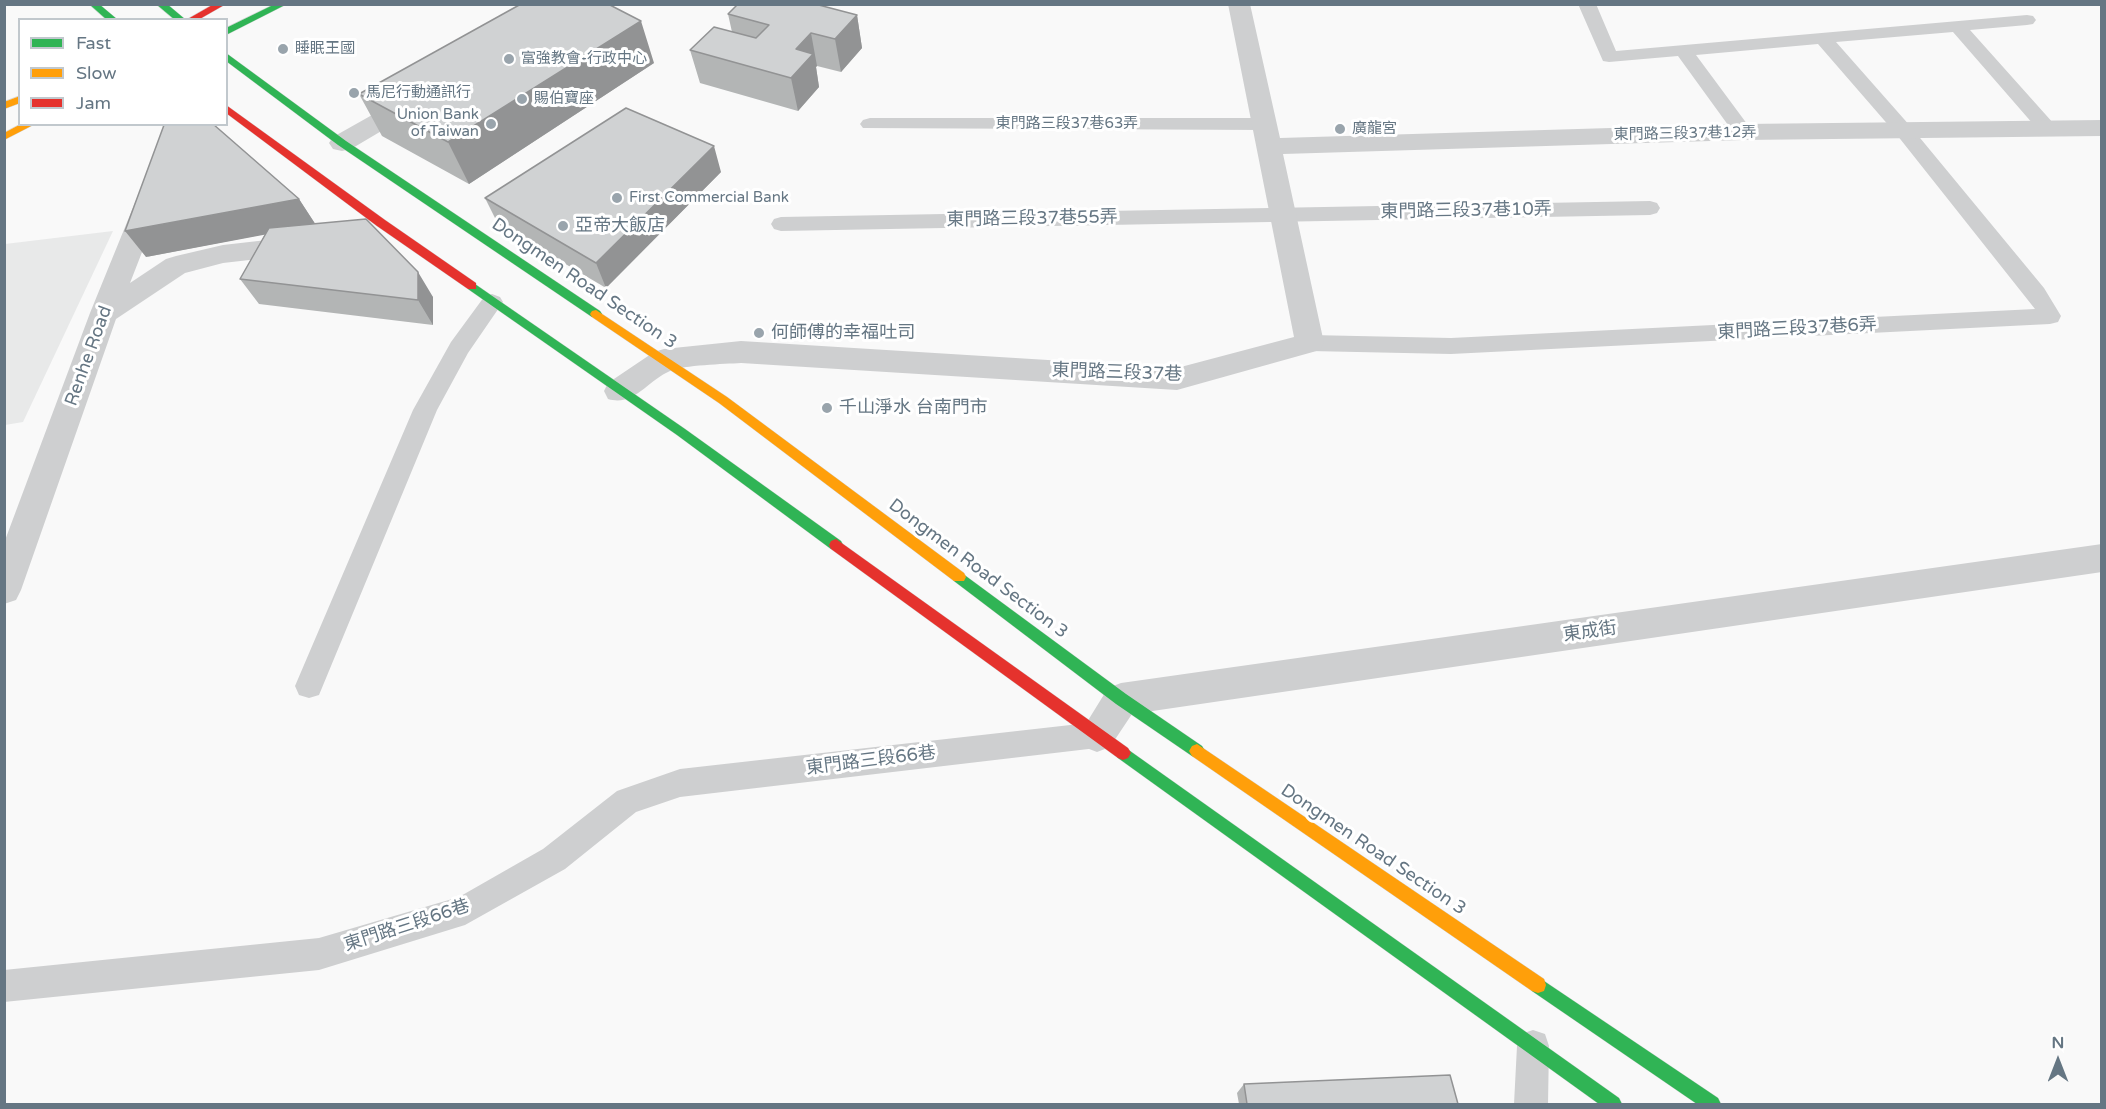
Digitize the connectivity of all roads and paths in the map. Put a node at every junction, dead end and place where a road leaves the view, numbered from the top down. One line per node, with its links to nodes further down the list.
1 (93, 4): 7 (main road)
2 (160, 4): 8 (main road)
3 (222, 4): 9 (main road)
4 (283, 4): 12 (main road)
5 (1239, 4): 27 (street)
6 (1587, 4): 14 (lane)
7 (111, 18)
8 (179, 18)
9 (194, 18)
10 (2027, 20): 11 (lane)
11 (1957, 26): 13 (lane); 23 (lane)
12 (228, 31)
13 (1822, 37): 14 (lane); 25 (lane)
14 (1683, 50): 26 (lane)
15 (228, 58): 29 (main road, Dongmen Road Section 3)
16 (430, 92): 29 (street)
17 (18, 100): 18 (main road)
18 (4, 106)
19 (228, 109): 32 (main road)
20 (870, 124): 27 (lane, 東門路三段37巷63弄)
21 (26, 126): 28 (main road)
22 (179, 126): 35 (street, Renhe Road)
23 (2048, 128): 24 (street, 東門路三段37巷12弄); 25 (street, 東門路三段37巷12弄)
24 (2102, 128)
25 (1904, 131): 26 (street, 東門路三段37巷12弄); 36 (lane, 東門路三段37巷6弄)
26 (1743, 132): 27 (street, 東門路三段37巷12弄)
27 (1265, 135): 31 (street)
28 (4, 137)
29 (342, 143): 37 (main road, Dongmen Road Section 3)
30 (1650, 208): 31 (lane, 東門路三段37巷10弄)
31 (1282, 214): 33 (lane, 東門路三段37巷55弄); 36 (street)
32 (381, 223): 34 (main road); 35 (street)
33 (781, 224)
34 (492, 302): 38 (main road); 41 (lane)
35 (104, 313): 40 (street, Renhe Road)
36 (1310, 343): 37 (street, 東門路三段37巷)
37 (664, 360): 38 (street, 東門路三段37巷); 42 (main road, Dongmen Road Section 3)
38 (619, 391): 43 (main road)
39 (2102, 558): 42 (street, 東成街)
40 (4, 590)
41 (309, 686)
42 (1121, 699): 43 (street); 48 (main road, Dongmen Road Section 3)
43 (1097, 735): 44 (lane, 東門路三段66巷); 45 (main road)
44 (4, 986)
45 (1533, 1046): 46 (lane); 47 (main road)
46 (1531, 1104)
47 (1613, 1104)
48 (1712, 1104)

